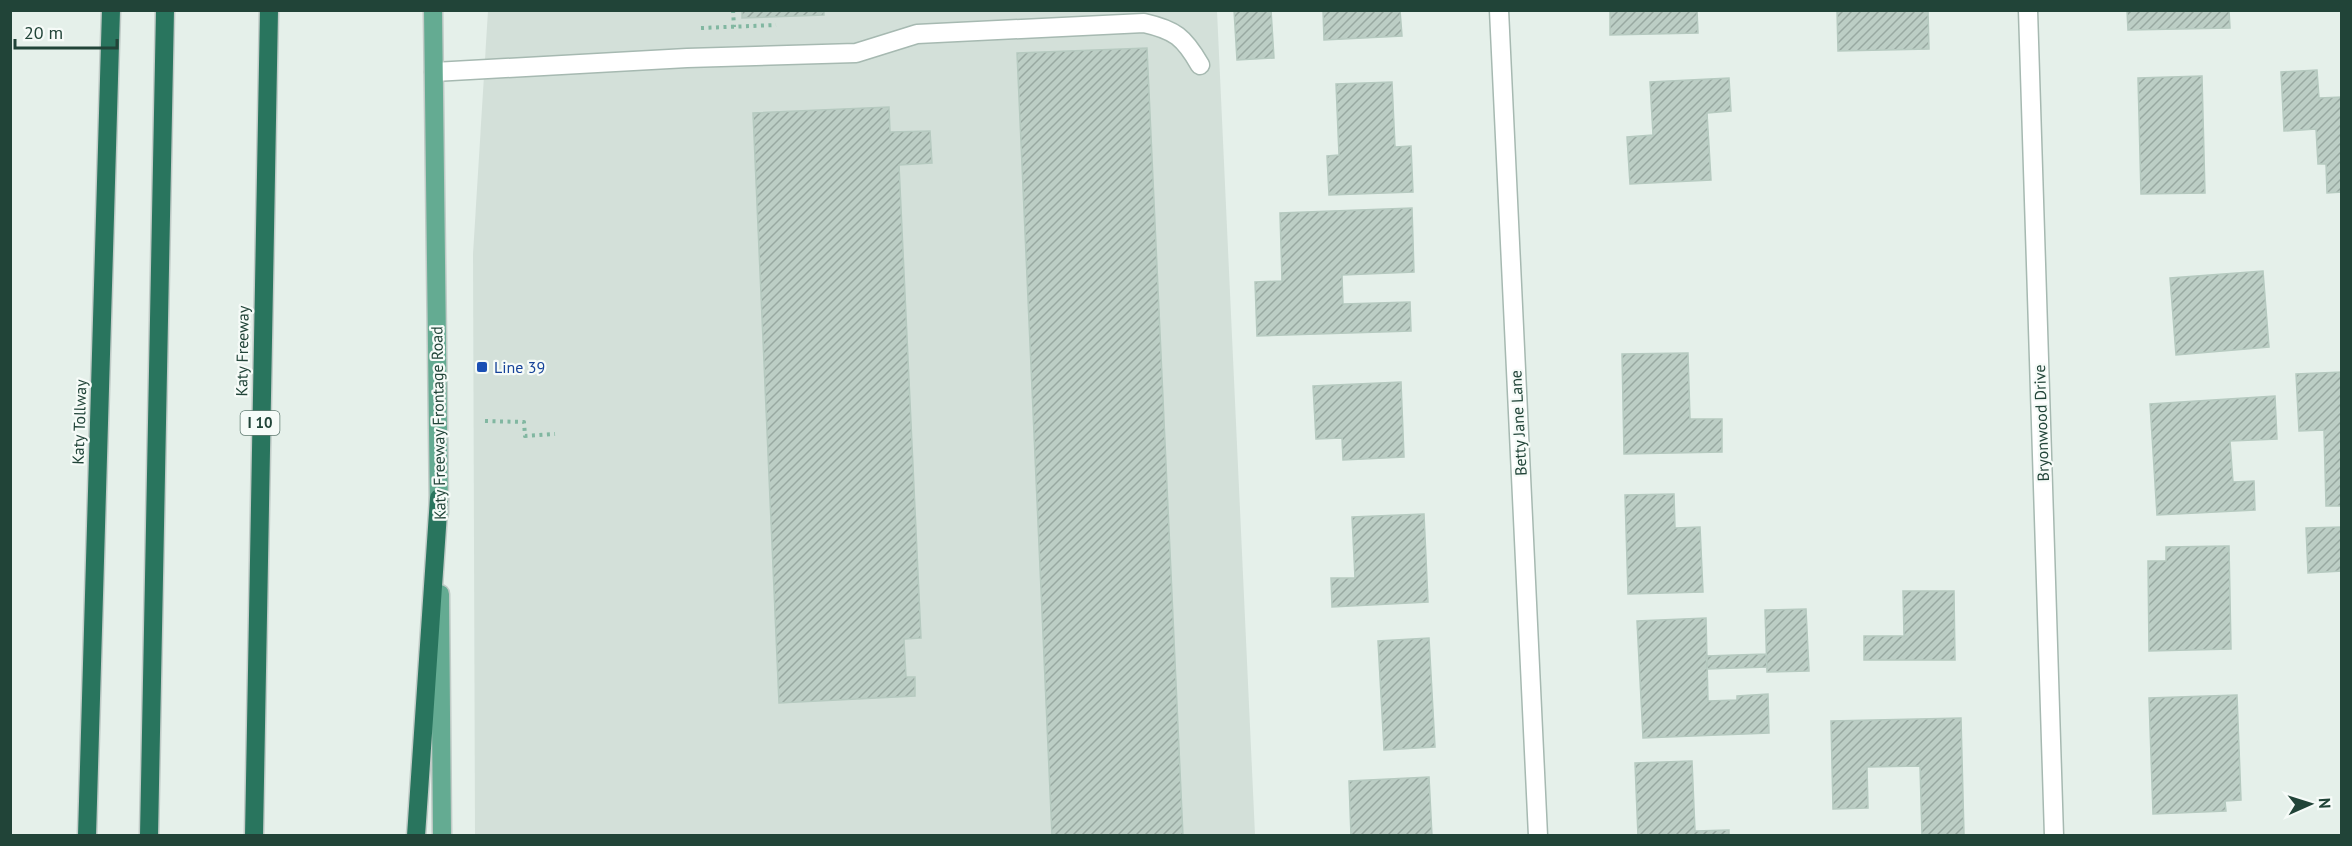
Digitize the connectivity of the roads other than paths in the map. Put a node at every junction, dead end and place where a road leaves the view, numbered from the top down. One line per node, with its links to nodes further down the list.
1 (111, 10): 10 (highway, Katy Tollway)
2 (165, 10): 11 (highway)
3 (269, 10): 12 (highway, Katy Freeway / I 10)
4 (433, 10): 8 (main road, Katy Freeway Frontage Road)
5 (1499, 10): 15 (street, Betty Jane Lane)
6 (2028, 10): 16 (street, Bryonwood Drive)
7 (1200, 65): 8 (street)
8 (434, 72): 9 (main road, Katy Freeway Frontage Road)
9 (439, 498): 13 (highway); 14 (main road, Katy Freeway Frontage Road)
10 (87, 836)
11 (149, 836)
12 (254, 836)
13 (416, 836)
14 (442, 836)
15 (1538, 836)
16 (2054, 836)

